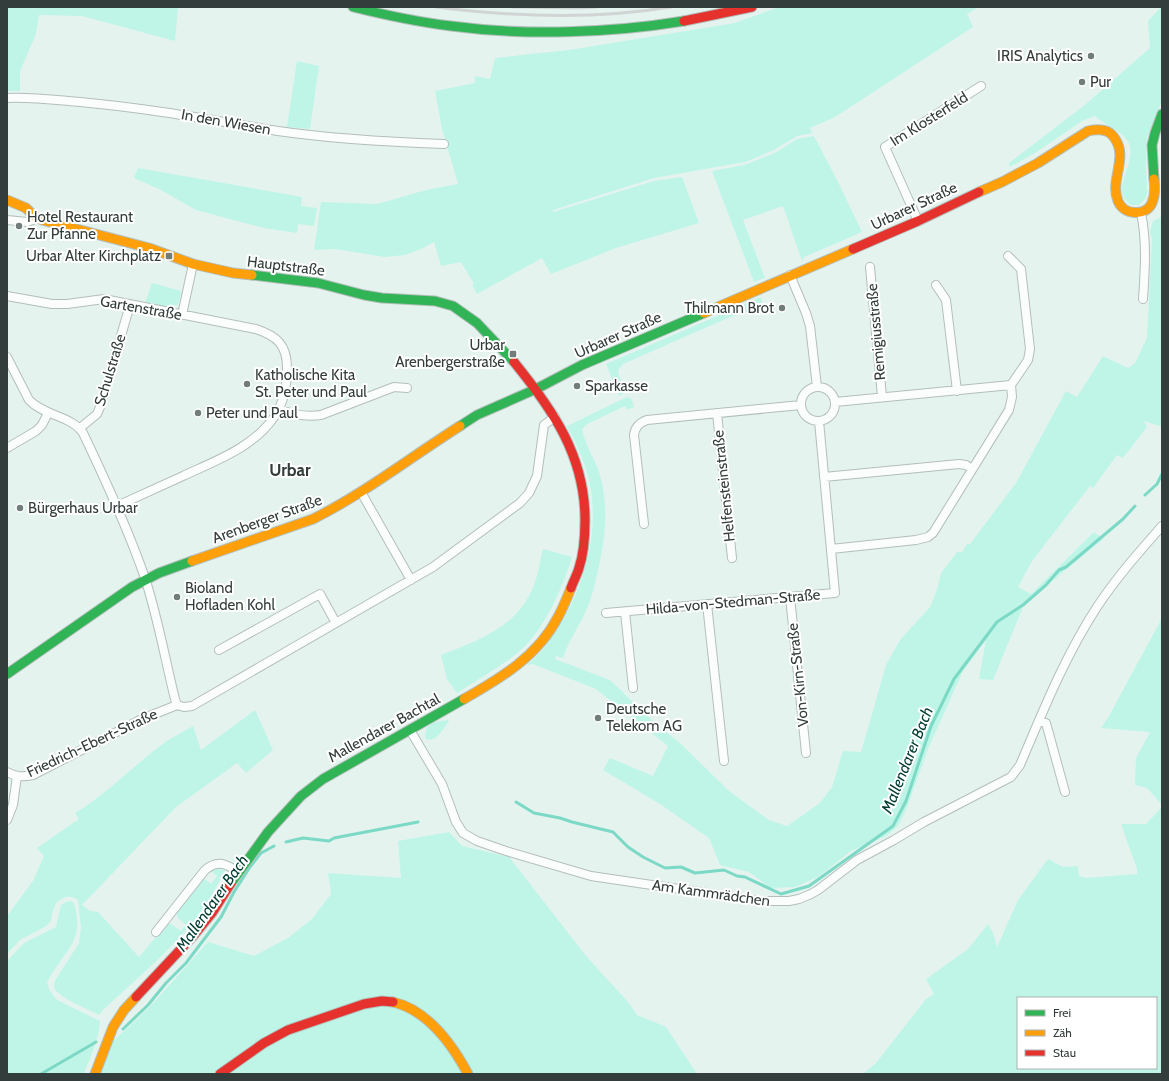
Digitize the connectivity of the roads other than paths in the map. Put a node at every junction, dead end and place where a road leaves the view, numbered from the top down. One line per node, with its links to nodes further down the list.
1 (353, 7): 2 (street)
2 (747, 8)
3 (980, 86): 11 (street, Im Klosterfeld)
4 (7, 98): 6 (street, In den Wiesen)
5 (1162, 114): 8 (street)
6 (444, 144)
7 (7, 200): 9 (street, Hauptstraße)
8 (1141, 213): 11 (street, Urbarer Straße); 18 (street)
9 (38, 218): 10 (street); 13 (street, Hauptstraße)
10 (7, 220)
11 (918, 221): 15 (street, Urbarer Straße)
12 (1008, 256): 22 (street)
13 (193, 264): 20 (street); 25 (street, Hauptstraße)
14 (870, 267): 27 (street, Remigiusstraße)
15 (790, 275): 23 (street); 25 (street, Urbarer Straße)
16 (936, 285): 26 (street)
17 (7, 296): 19 (street, Gartenstraße)
18 (1144, 299)
19 (130, 305): 20 (street, Gartenstraße); 35 (street, Schulstraße)
20 (182, 315): 30 (street, Gartenstraße)
21 (7, 357): 31 (street)
22 (1010, 385): 26 (street, Remigiusstraße); 37 (street)
23 (817, 387): 28 (street); 29 (street)
24 (407, 388): 30 (street)
25 (536, 389): 33 (street, Mallendarer Bachtal); 39 (street, Arenberger Straße)
26 (957, 391): 27 (street, Remigiusstraße)
27 (882, 397): 28 (street, Remigiusstraße)
28 (835, 402): 34 (street)
29 (801, 405): 32 (street, Helfensteinstraße); 34 (street)
30 (279, 409): 40 (street)
31 (48, 413): 35 (street); 36 (street)
32 (717, 413): 41 (street, Helfensteinstraße); 44 (street, Helfensteinstraße)
33 (555, 417): 46 (street, Friedrich-Ebert-Straße); 57 (street, Mallendarer Bachtal)
34 (819, 421): 38 (street, Hilda-von-Stedman-Straße)
35 (80, 428): 40 (street, Friedrich-Ebert-Straße)
36 (7, 448)
37 (972, 470): 38 (street); 43 (street)
38 (824, 477): 43 (street, Hilda-von-Stedman-Straße)
39 (362, 492): 45 (street, Arenberger Straße); 46 (street)
40 (117, 506): 45 (street, Friedrich-Ebert-Straße)
41 (644, 524)
42 (1162, 526): 56 (street, Am Kammrädchen)
43 (830, 548): 47 (street, Hilda-von-Stedman-Straße)
44 (732, 558)
45 (145, 579): 53 (street, Arenberger Straße); 55 (street, Friedrich-Ebert-Straße)
46 (411, 580): 51 (street, Friedrich-Ebert-Straße)
47 (790, 597): 48 (street, Hilda-von-Stedman-Straße); 58 (street, Von-Kirn-Straße)
48 (707, 604): 49 (street, Hilda-von-Stedman-Straße); 59 (street)
49 (625, 612): 50 (street, Hilda-von-Stedman-Straße); 54 (street, Hilda-von-Stedman-Straße)
50 (606, 613)
51 (336, 623): 52 (street); 55 (street, Friedrich-Ebert-Straße)
52 (219, 650)
53 (7, 674)
54 (633, 688)
55 (177, 705): 61 (street, Friedrich-Ebert-Straße)
56 (1039, 721): 57 (street, Am Kammrädchen); 62 (street)
57 (410, 730): 64 (street, Mallendarer Bachtal)
58 (806, 753)
59 (724, 761)
60 (7, 772): 61 (street, Friedrich-Ebert-Straße)
61 (17, 776): 63 (street)
62 (1065, 792)
63 (7, 820)
64 (239, 872): 65 (street); 66 (street, Mallendarer Bachtal)
65 (156, 932)
66 (95, 1074)
67 (220, 1074): 68 (street)
68 (468, 1074)

